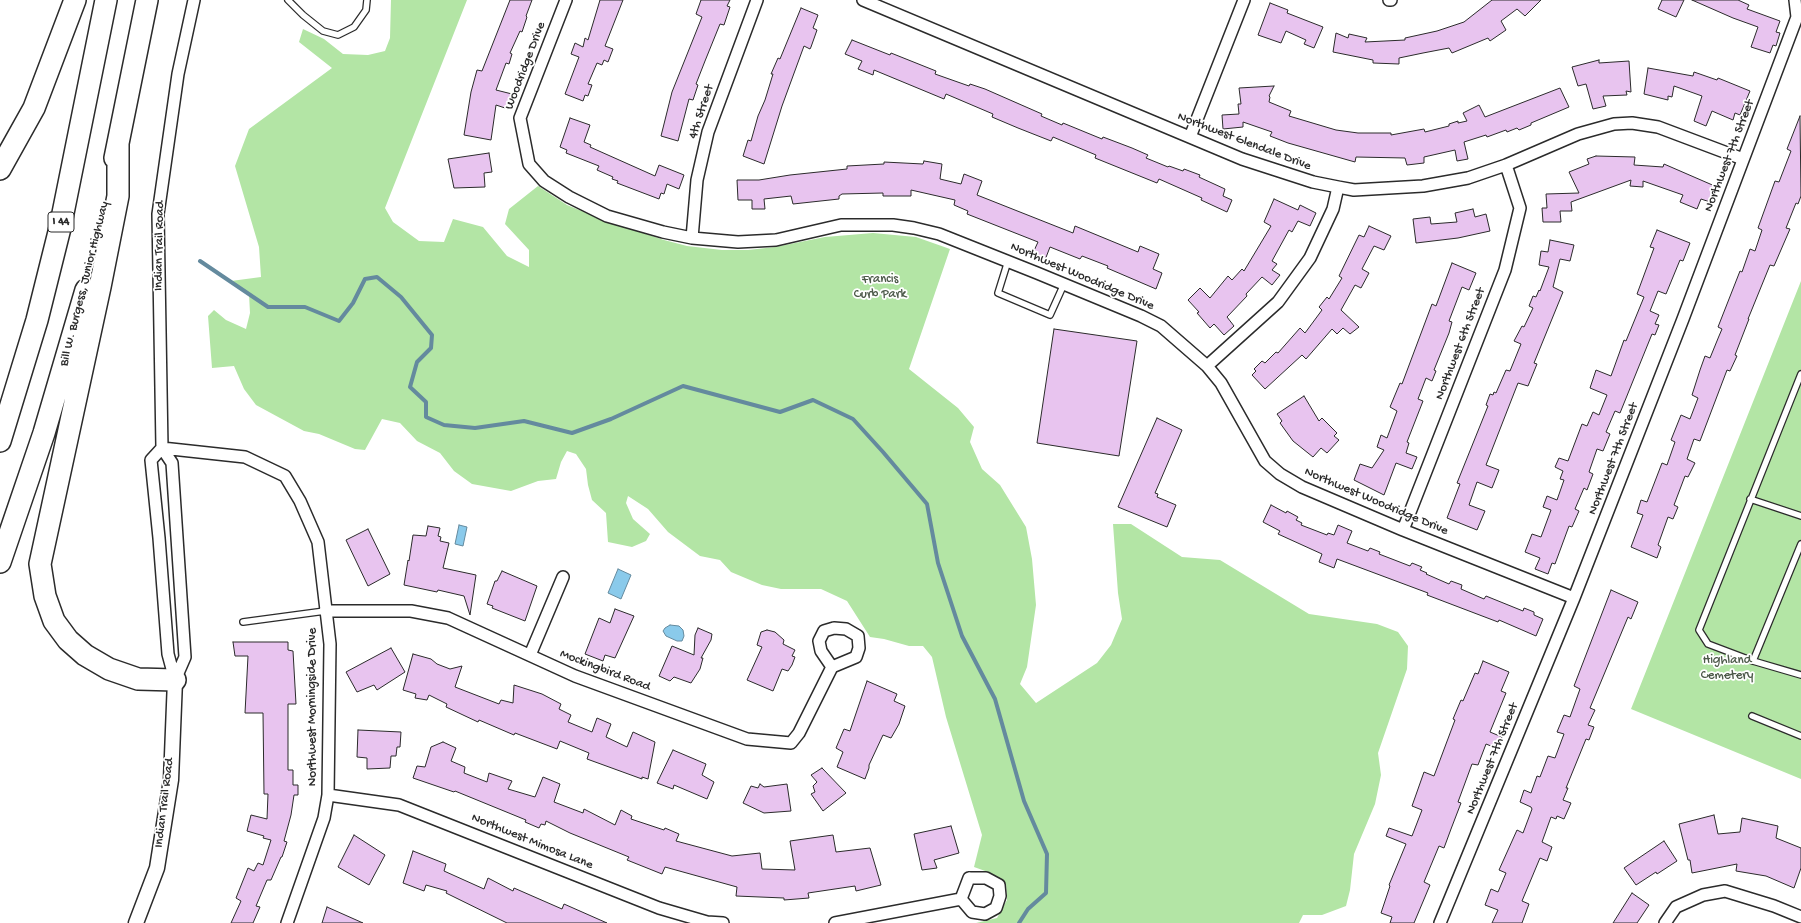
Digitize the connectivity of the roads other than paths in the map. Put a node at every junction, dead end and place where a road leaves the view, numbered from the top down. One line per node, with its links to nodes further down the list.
1 (75, 0): 17 (highway)
2 (106, 0): 24 (highway, I 44)
3 (147, 0): 14 (highway, Bill W. Burgess, Junior Highway)
4 (194, 0): 25 (street, Indian Trail Road)
5 (288, 0): 6 (lane)
6 (367, 0)
7 (566, 0): 13 (street, Woodridge Drive)
8 (758, 0): 19 (street, 4th Street)
9 (863, 0): 12 (street, Northwest Glendale Drive)
10 (1244, 0): 12 (street)
11 (1795, 0): 15 (street, Northwest 7th Street)
12 (1190, 137): 18 (street, Northwest Glendale Drive)
13 (525, 143): 19 (street, Northwest Woodridge Drive)
14 (118, 144): 30 (highway, Bill W. Burgess, Junior Highway); 39 (highway)
15 (1743, 159): 16 (street, Northwest Glendale Drive); 32 (street, Northwest 7th Street)
16 (1506, 165): 18 (street, Northwest Glendale Drive); 28 (street, Northwest 6th Street)
17 (0, 169)
18 (1338, 187): 22 (street)
19 (692, 238): 20 (street, Northwest Woodridge Drive)
20 (1008, 261): 21 (street, Northwest Woodridge Drive); 21 (lane)
21 (1064, 284): 22 (street, Northwest Woodridge Drive)
22 (1207, 366): 28 (street, Northwest Woodridge Drive)
23 (1801, 374): 26 (lane)
24 (0, 441)
25 (162, 448): 33 (street, Northwest Morningside Drive); 39 (street, Indian Trail Road); 39 (street, Indian Trail Road)
26 (1750, 499): 27 (lane); 36 (lane)
27 (1801, 516)
28 (1403, 530): 32 (street, Northwest Woodridge Drive)
29 (1801, 544): 36 (lane)
30 (0, 562)
31 (564, 577): 35 (street)
32 (1574, 598): 49 (street, Northwest 7th Street)
33 (325, 611): 34 (lane); 35 (street, Mockingbird Road); 42 (street, Northwest Morningside Drive)
34 (244, 622)
35 (530, 655): 37 (street, Mockingbird Road)
36 (1753, 661): 38 (lane)
37 (832, 667)
38 (1801, 675)
39 (175, 680): 45 (street, Indian Trail Road)
40 (1752, 716): 41 (lane)
41 (1801, 736)
42 (328, 795): 46 (street, Northwest Morningside Drive); 47 (street, Northwest Mimosa Lane)
43 (961, 899): 48 (street)
44 (1801, 917): 50 (street)
45 (136, 923)
46 (287, 923)
47 (723, 923)
48 (835, 923)
49 (1440, 923)
50 (1665, 923)

